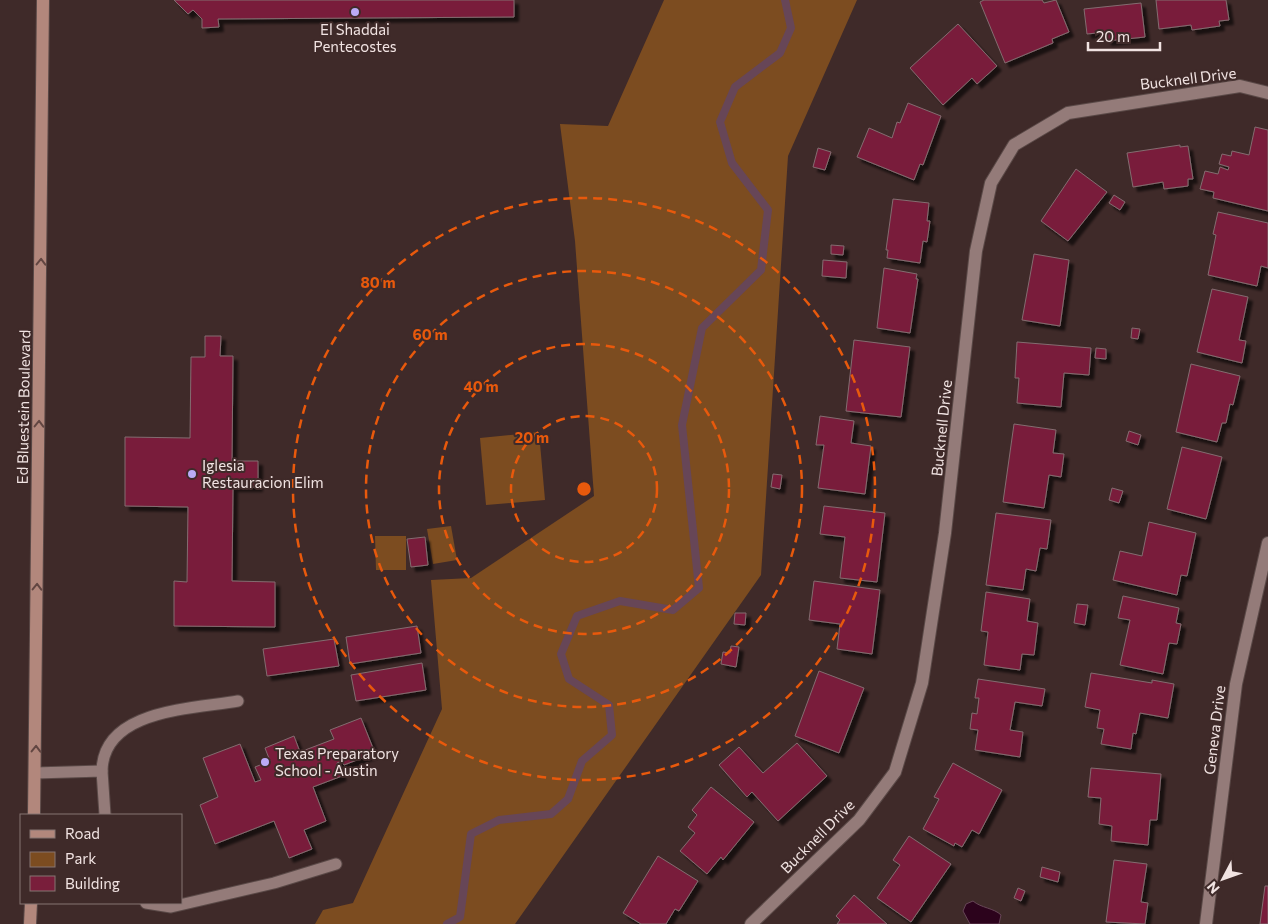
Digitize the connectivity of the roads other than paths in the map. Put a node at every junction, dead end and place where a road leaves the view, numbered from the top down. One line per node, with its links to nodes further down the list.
1 (43, 0): 6 (main road, Ed Bluestein Boulevard, one-way to 1)
2 (1268, 93): 13 (street, Bucknell Drive)
3 (1268, 543): 14 (street, Geneva Drive)
4 (238, 701): 5 (lane)
5 (102, 771): 6 (lane); 8 (lane)
6 (35, 773): 7 (main road, Ed Bluestein Boulevard)
7 (34, 814)
8 (105, 814)
9 (336, 864): 11 (lane)
10 (31, 904): 12 (main road)
11 (152, 904)
12 (30, 924)
13 (751, 924)
14 (1206, 924)

